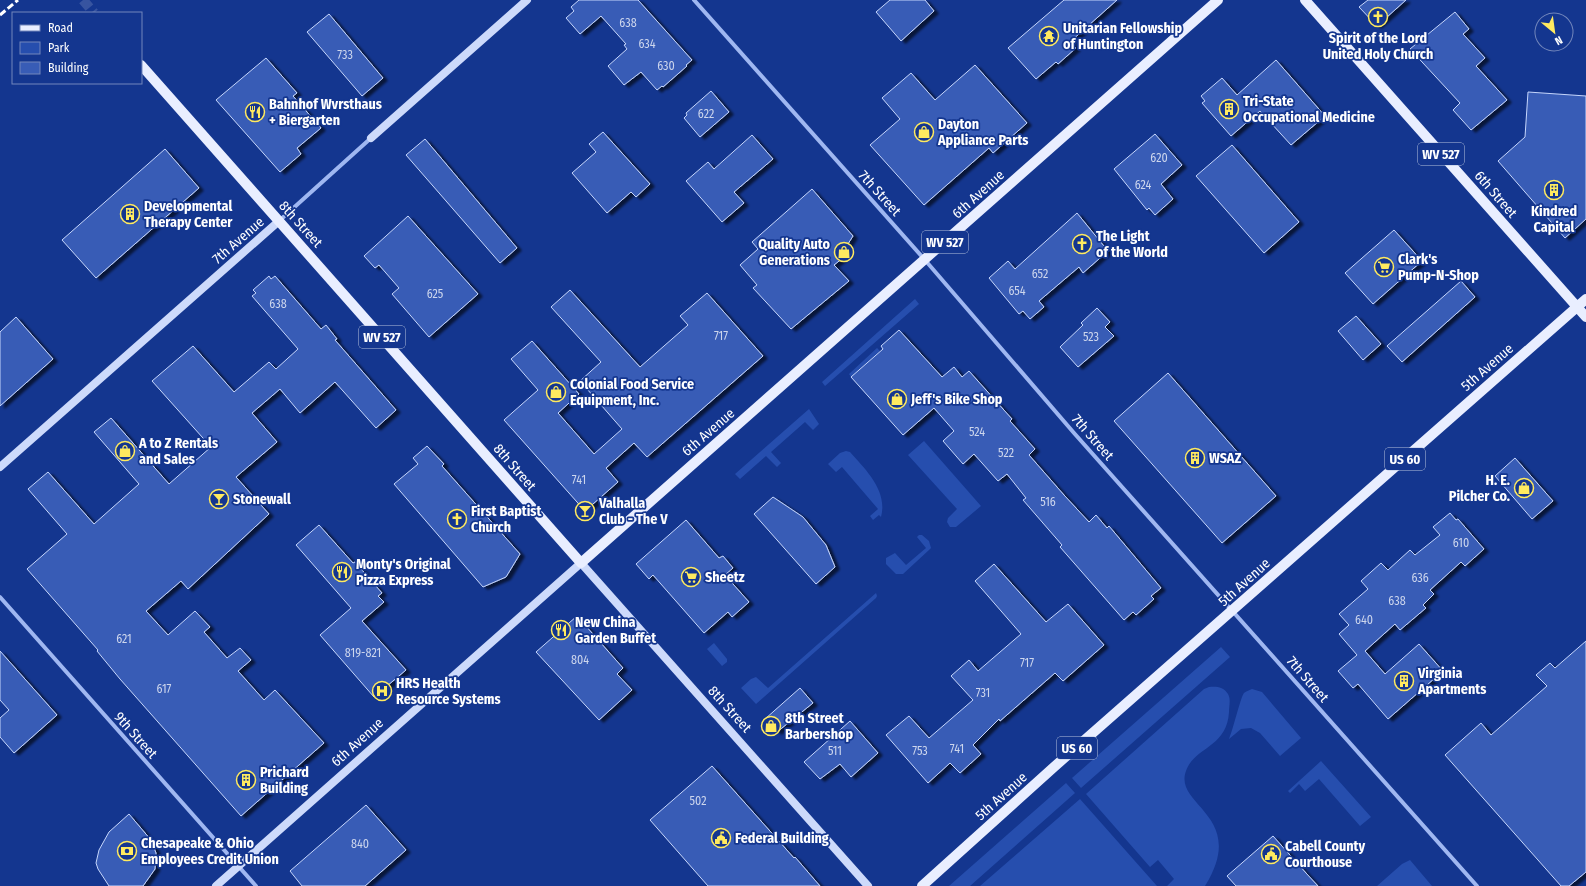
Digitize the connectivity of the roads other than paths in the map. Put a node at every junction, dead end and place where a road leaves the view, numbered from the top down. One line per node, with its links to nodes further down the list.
1 (527, 0): 6 (street, 7th Avenue)
2 (694, 0): 8 (street, 7th Street)
3 (1218, 0): 8 (main road, 6th Avenue / WV 527)
4 (1305, 0): 10 (main road, 6th Street / WV 527)
5 (142, 66): 7 (main road, 8th Street / WV 527)
6 (371, 138): 7 (street, 7th Avenue)
7 (279, 221): 12 (street, 7th Avenue); 13 (main road, 8th Street / WV 527)
8 (925, 260): 13 (main road, 6th Avenue / WV 527); 15 (street, 7th Street)
9 (1586, 299): 10 (main road, 5th Avenue / US 60)
10 (1577, 307): 11 (main road, 6th Street / WV 527); 15 (main road, 5th Avenue / US 60)
11 (1586, 317)
12 (0, 467)
13 (581, 563): 16 (street, 6th Avenue); 19 (street, 8th Street)
14 (0, 597): 16 (street, 9th Street)
15 (1233, 611): 20 (main road, 5th Avenue / US 60); 21 (street, 7th Street)
16 (238, 867): 17 (street, 6th Avenue); 18 (street, 9th Street)
17 (216, 886)
18 (256, 886)
19 (868, 886)
20 (922, 886)
21 (1477, 886)

